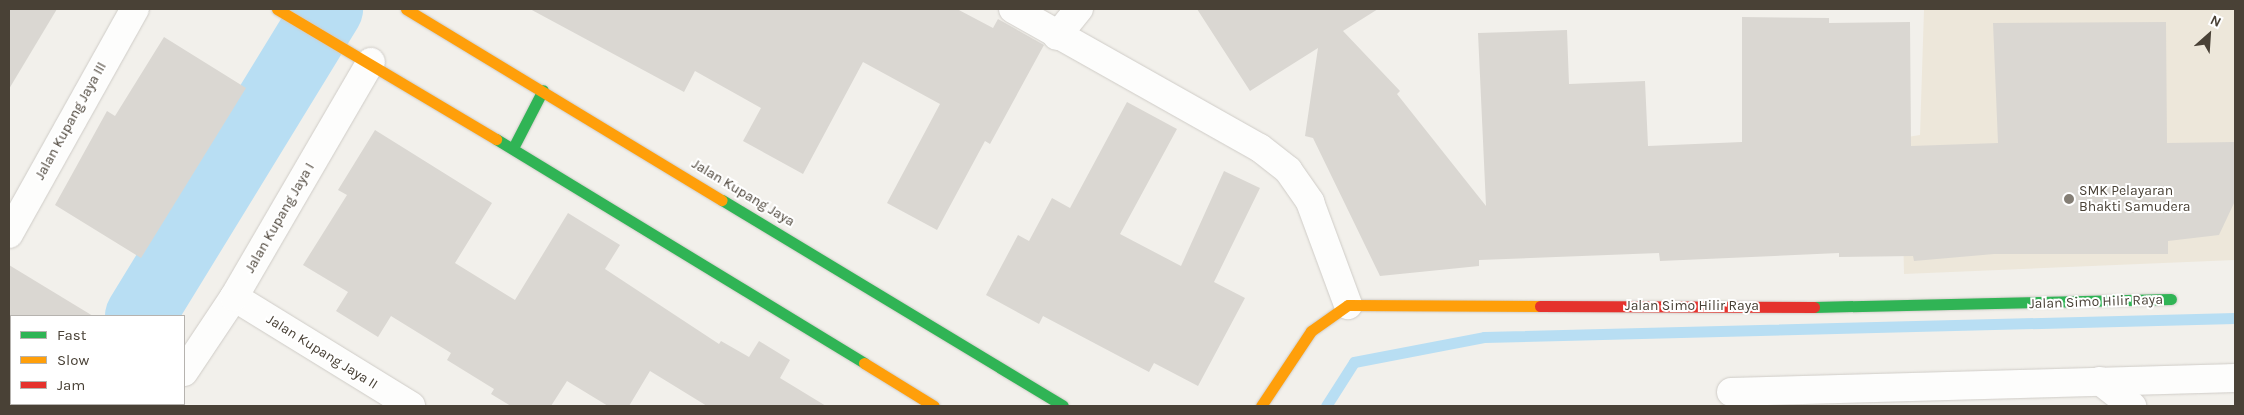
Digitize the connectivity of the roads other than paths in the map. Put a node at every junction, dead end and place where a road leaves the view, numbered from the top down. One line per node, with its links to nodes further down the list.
1 (135, 9): 10 (street, Jalan Kupang Jaya III)
2 (277, 9): 7 (main road)
3 (406, 9): 8 (main road, Jalan Kupang Jaya)
4 (1013, 9): 6 (street)
5 (1079, 9): 6 (street)
6 (1057, 36): 13 (street)
7 (362, 57): 9 (main road); 11 (street, Jalan Kupang Jaya I)
8 (543, 90): 9 (main road); 20 (main road, Jalan Kupang Jaya)
9 (513, 148): 19 (main road)
10 (9, 234)
11 (234, 297): 14 (street, Jalan Kupang Jaya I); 18 (street, Jalan Kupang Jaya II)
12 (2171, 298): 13 (main road, Jalan Simo Hilir Raya)
13 (1348, 305): 21 (main road)
14 (185, 370)
15 (2235, 378): 16 (street)
16 (2100, 381): 17 (street); 22 (street)
17 (1731, 392)
18 (411, 406)
19 (934, 406)
20 (1062, 406)
21 (1261, 406)
22 (2132, 406)

